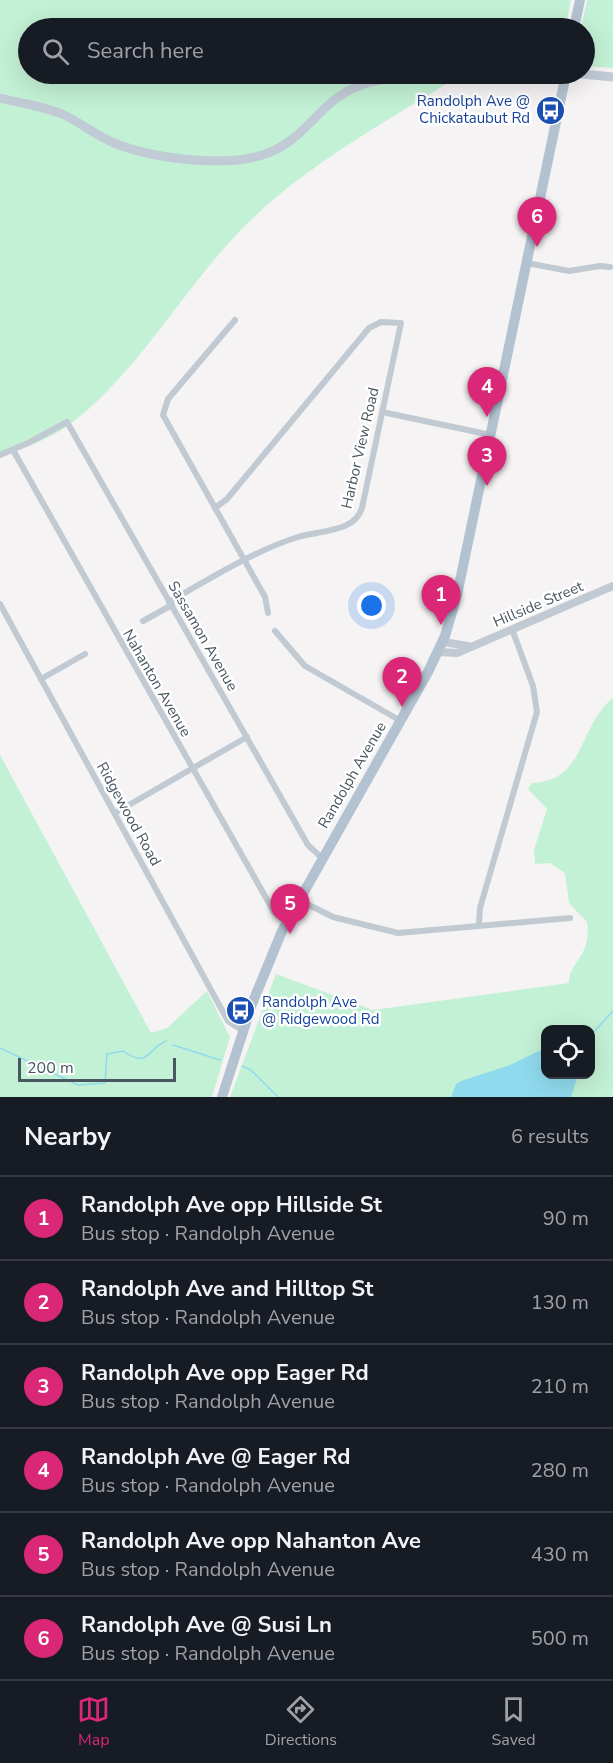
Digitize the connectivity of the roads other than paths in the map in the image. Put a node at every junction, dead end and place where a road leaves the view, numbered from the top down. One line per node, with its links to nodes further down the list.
1 (580, 0): 2 (main road)
2 (576, 18)
3 (595, 75): 4 (main road)
4 (613, 77)
5 (362, 84): 7 (main road)
6 (564, 84): 8 (main road, Randolph Avenue)
7 (0, 98)
8 (527, 263): 9 (street); 12 (main road, Randolph Avenue)
9 (610, 267)
10 (235, 320): 15 (street)
11 (382, 412): 12 (street); 15 (street, Harbor View Road); 16 (street, Harbor View Road)
12 (491, 435): 24 (main road, Randolph Avenue)
13 (13, 450): 14 (street); 18 (street, Sassamon Avenue); 29 (street, Nahanton Avenue)
14 (0, 454)
15 (215, 508): 16 (street)
16 (245, 561): 18 (street, Harbor View Road); 20 (street)
17 (613, 586): 22 (street, Hillside Street)
18 (170, 603): 21 (street, Harbor View Road); 28 (street, Sassamon Avenue)
19 (0, 604): 26 (street, Ridgewood Road)
20 (268, 613)
21 (142, 621)
22 (512, 629): 24 (street, Hillside Street); 35 (street)
23 (275, 631): 27 (street)
24 (441, 647): 27 (main road, Randolph Avenue)
25 (85, 654): 26 (street)
26 (41, 679): 30 (street, Ridgewood Road)
27 (401, 721): 31 (main road, Randolph Avenue)
28 (247, 737): 29 (street); 31 (street, Sassamon Avenue)
29 (193, 769): 30 (street); 34 (street, Nahanton Avenue)
30 (115, 813): 36 (street, Ridgewood Road)
31 (322, 858): 32 (main road, Randolph Avenue)
32 (298, 900): 34 (main road, Randolph Avenue); 35 (street)
33 (570, 918): 35 (street)
34 (287, 922): 36 (main road, Randolph Avenue)
35 (479, 925)
36 (243, 1031): 37 (main road, Randolph Avenue)
37 (222, 1097)

